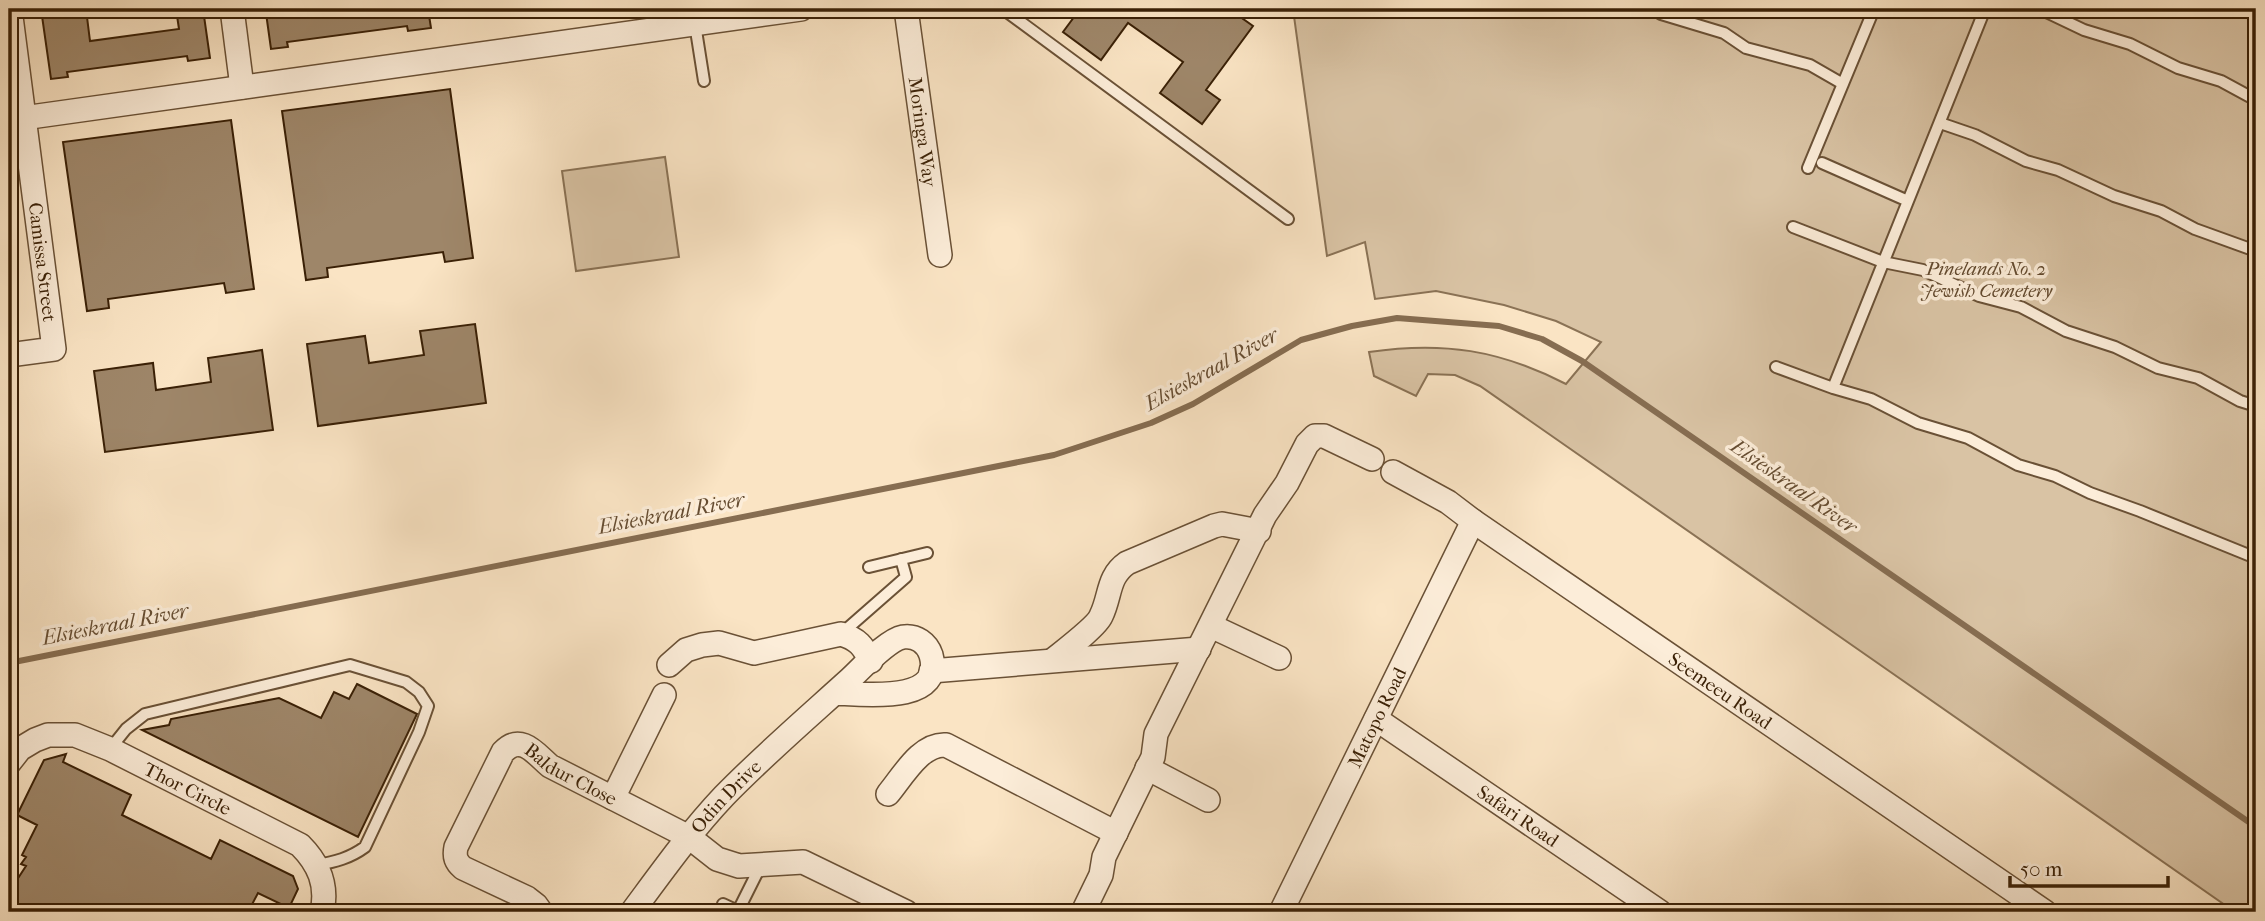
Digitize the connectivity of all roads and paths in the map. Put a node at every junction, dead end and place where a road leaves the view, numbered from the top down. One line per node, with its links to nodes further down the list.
1 (10, 9): 15 (street, Camissa Street)
2 (232, 9): 13 (street)
3 (802, 9): 10 (street)
4 (906, 9): 23 (street, Moringa Way)
5 (1003, 9): 20 (lane)
6 (1654, 9): 12 (lane)
7 (1874, 9): 12 (lane)
8 (1985, 9): 16 (lane)
9 (2040, 9): 14 (lane)
10 (685, 22): 11 (lane); 13 (street)
11 (704, 81)
12 (1843, 84): 18 (lane)
13 (242, 87): 15 (street)
14 (2256, 100)
15 (17, 119): 25 (street, Camissa Street)
16 (1940, 123): 19 (lane); 22 (lane)
17 (1822, 163): 19 (lane)
18 (1808, 168)
19 (1908, 201): 24 (lane)
20 (1288, 219)
21 (1793, 227): 24 (lane)
22 (2256, 251)
23 (940, 255)
24 (1883, 262): 27 (lane); 28 (lane)
25 (9, 355)
26 (1776, 366): 27 (lane)
27 (1833, 388): 34 (lane)
28 (2256, 406)
29 (1372, 459): 32 (street)
30 (1393, 472): 31 (street, Seemeeu Road)
31 (1473, 521): 49 (street, Matopo Road); 69 (street, Seemeeu Road)
32 (1259, 531): 37 (street); 38 (street)
33 (927, 553): 35 (lane)
34 (2256, 558)
35 (901, 559): 36 (lane); 39 (lane)
36 (869, 567)
37 (1101, 618): 41 (street); 43 (street)
38 (1211, 626): 40 (street); 42 (street)
39 (841, 635): 44 (street); 45 (street)
40 (1199, 649): 41 (street); 52 (street)
41 (1106, 656): 43 (street)
42 (1279, 658)
43 (1053, 660): 46 (street)
44 (871, 661): 46 (street, Odin Drive); 47 (street, Odin Drive)
45 (669, 665)
46 (931, 671): 47 (street)
47 (835, 693): 57 (street, Odin Drive)
48 (664, 695): 54 (street)
49 (1376, 719): 67 (street, Matopo Road); 68 (street, Safari Road)
50 (110, 749): 51 (street, Thor Circle); 58 (street, Thor Circle); 58 (lane)
51 (11, 757)
52 (1147, 768): 55 (street); 56 (street)
53 (888, 794): 56 (street)
54 (613, 798): 57 (street, Baldur Close); 63 (street, Baldur Close)
55 (1208, 800)
56 (1116, 832): 66 (street)
57 (689, 837): 59 (street, Baldur Close); 64 (street, Odin Drive)
58 (317, 865): 62 (street)
59 (761, 865): 61 (street, Baldur Close); 65 (lane)
60 (723, 904): 65 (lane)
61 (898, 911)
62 (322, 912)
63 (541, 912)
64 (632, 912)
65 (739, 912)
66 (1083, 912)
67 (1281, 912)
68 (1661, 912)
69 (2045, 912)

